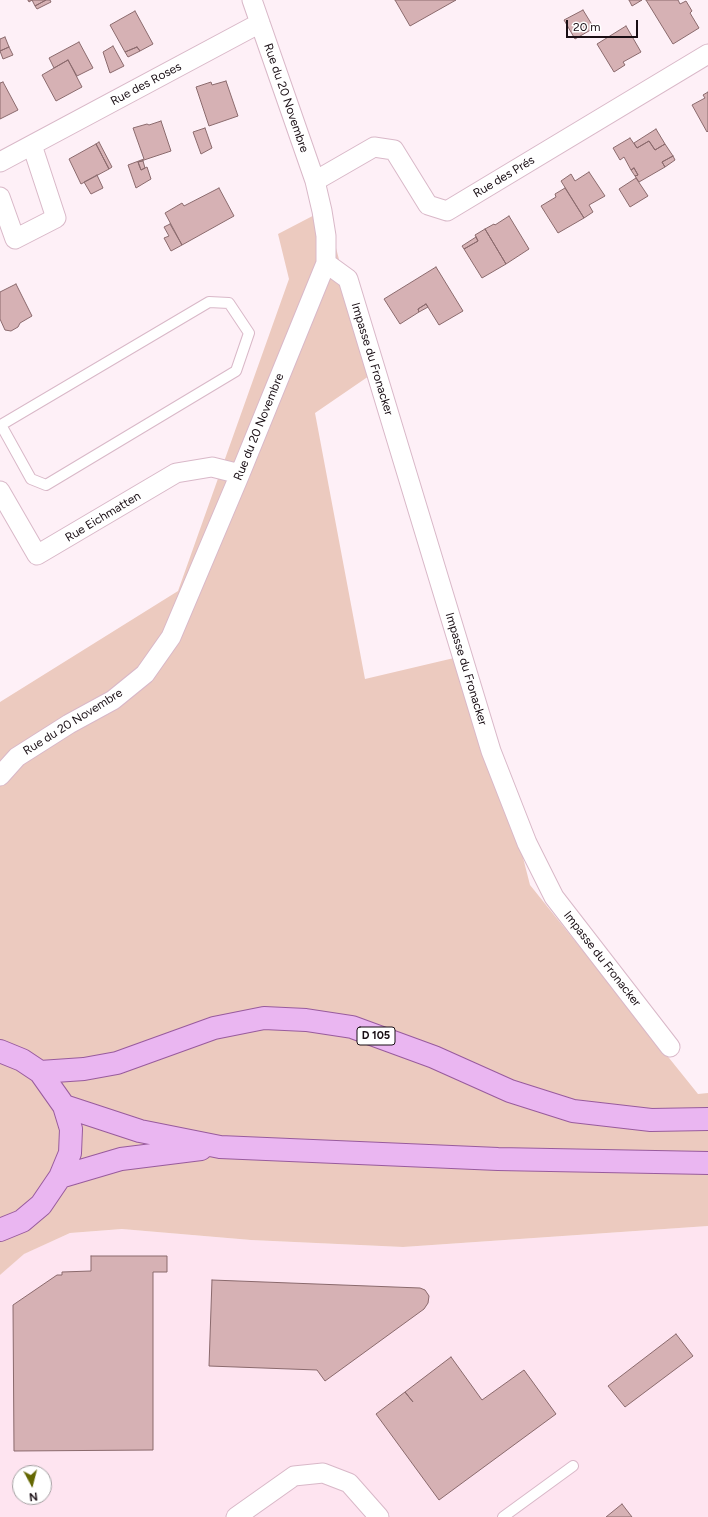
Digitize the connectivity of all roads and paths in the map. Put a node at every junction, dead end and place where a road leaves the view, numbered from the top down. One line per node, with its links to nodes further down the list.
1 (252, 0): 2 (street, Rue du 20 Novembre)
2 (260, 23): 4 (street, Rue des Roses); 6 (street, Rue du 20 Novembre)
3 (708, 54): 6 (street, Rue des Prés)
4 (32, 145): 5 (street, Rue des Roses); 7 (street)
5 (0, 162)
6 (315, 182): 8 (street, Rue du 20 Novembre)
7 (0, 197)
8 (326, 263): 10 (street, Rue du 20 Novembre); 13 (street, Impasse du Fronacker)
9 (1, 426): 9 (lane)
10 (240, 474): 11 (street, Rue Eichmatten); 12 (street, Rue du 20 Novembre)
11 (0, 491)
12 (0, 776)
13 (670, 1047)
14 (0, 1050): 15 (main road)
15 (40, 1072): 16 (main road); 17 (main road, D 105)
16 (64, 1106): 18 (main road); 20 (main road)
17 (708, 1119)
18 (220, 1147): 19 (main road); 20 (main road)
19 (708, 1163)
20 (60, 1177): 21 (main road)
21 (0, 1230)
22 (573, 1466): 25 (lane)
23 (236, 1517): 24 (street)
24 (379, 1517)
25 (503, 1517)

